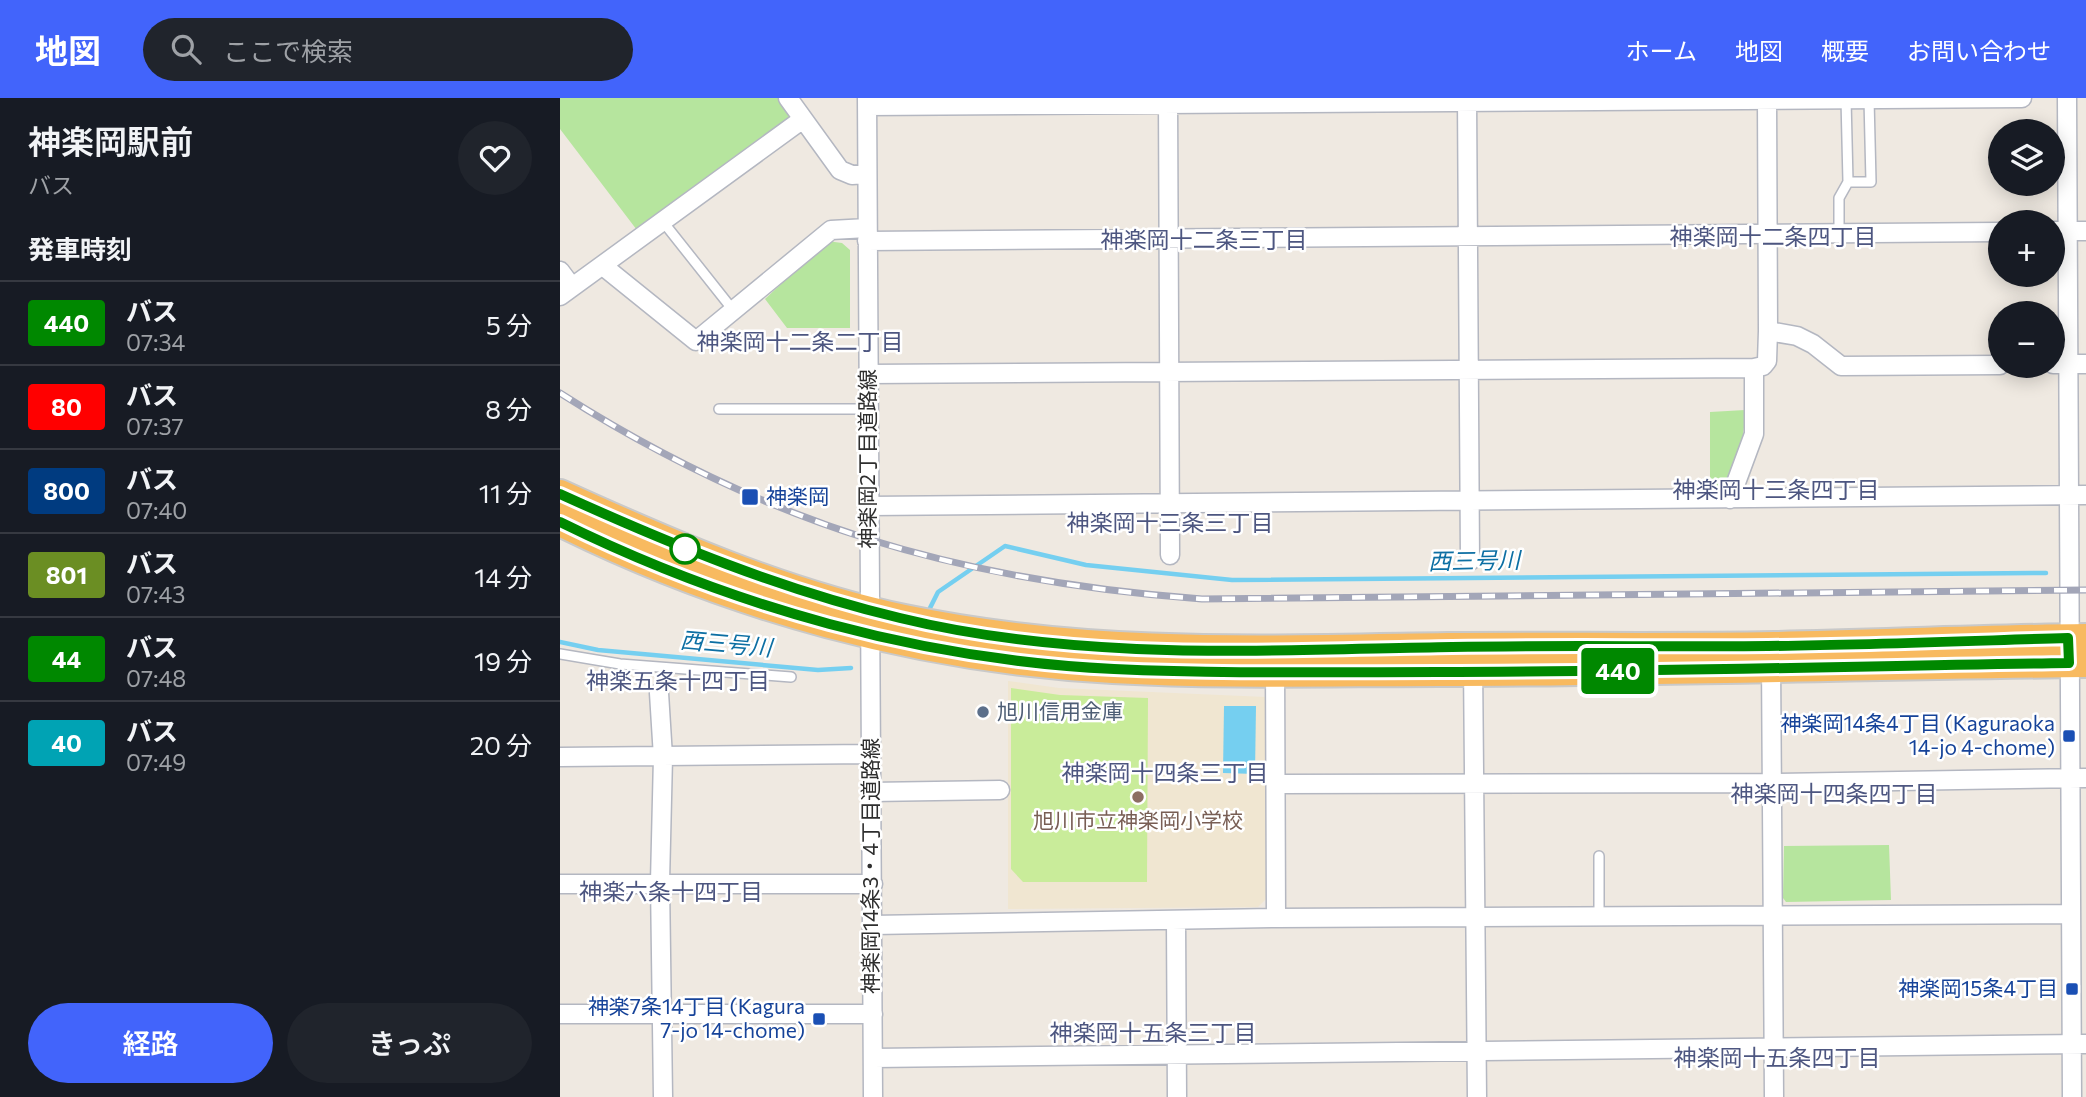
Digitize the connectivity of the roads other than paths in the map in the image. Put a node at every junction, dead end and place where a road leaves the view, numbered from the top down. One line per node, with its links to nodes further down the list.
1 (788, 98): 10 (street)
2 (2022, 98): 6 (street)
3 (2067, 98): 14 (street)
4 (1767, 99): 5 (street); 7 (street); 17 (street)
5 (1846, 99): 6 (street); 12 (lane)
6 (1869, 99): 12 (lane)
7 (1467, 100): 8 (street); 19 (street)
8 (1168, 101): 9 (street); 20 (street)
9 (867, 102): 11 (street, 神楽岡2丁目道路線)
10 (803, 118): 11 (street); 13 (street)
11 (867, 174): 16 (street, 神楽岡2丁目道路線)
12 (1848, 182): 18 (lane)
13 (664, 223): 21 (street); 24 (lane)
14 (2069, 231): 26 (street)
15 (1988, 232): 18 (street)
16 (867, 234): 20 (street); 24 (street); 31 (street, 神楽岡2丁目道路線)
17 (1766, 234): 18 (street); 19 (street); 25 (street)
18 (1839, 234)
19 (1469, 236): 20 (street); 29 (street)
20 (1170, 238): 30 (street)
21 (603, 266): 23 (street); 24 (street)
22 (560, 271): 23 (street)
23 (566, 292)
24 (733, 310)
25 (1768, 331): 27 (street); 28 (street)
26 (2070, 364): 35 (street)
27 (1988, 365)
28 (1754, 368): 29 (street); 36 (street)
29 (1471, 369): 30 (street); 37 (street)
30 (1171, 371): 31 (street); 38 (street)
31 (868, 374): 33 (street, 神楽岡2丁目道路線)
32 (719, 409): 33 (lane)
33 (868, 409): 39 (street, 神楽岡2丁目道路線)
34 (560, 494): 43 (highway)
35 (2078, 495): 36 (street); 44 (street)
36 (1730, 499): 37 (street)
37 (1471, 502): 38 (street); 42 (street)
38 (1172, 505): 39 (street); 41 (street)
39 (868, 506): 43 (street, 神楽岡2丁目道路線)
40 (560, 522): 43 (highway)
41 (1170, 555)
42 (1471, 561)
43 (868, 622): 48 (highway); 51 (street, 神楽岡14条3・4丁目道路線)
44 (2077, 651): 46 (highway); 54 (street)
45 (560, 654): 49 (lane)
46 (1771, 658): 47 (highway); 55 (street)
47 (1473, 659): 48 (highway); 57 (street)
48 (1275, 662): 56 (street)
49 (791, 677)
50 (659, 693): 53 (street)
51 (871, 754): 53 (street); 59 (street, 神楽岡14条3・4丁目道路線)
52 (560, 757): 53 (street)
53 (663, 757): 61 (street)
54 (2078, 778): 55 (street); 64 (street)
55 (1773, 783): 57 (street); 66 (street)
56 (1276, 784): 57 (street); 67 (street)
57 (1474, 785): 69 (street)
58 (1000, 790): 59 (street)
59 (871, 792): 63 (street, 神楽岡14条3・4丁目道路線)
60 (1598, 856): 68 (lane)
61 (660, 882): 62 (street); 63 (street); 73 (street)
62 (560, 884)
63 (873, 884): 71 (street, 神楽岡14条3・4丁目道路線)
64 (2078, 891): 65 (street)
65 (2071, 914): 66 (street); 75 (street)
66 (1773, 916): 68 (street); 76 (street)
67 (1276, 918): 69 (street); 70 (street)
68 (1599, 918): 69 (street)
69 (1475, 919): 77 (street)
70 (1176, 920): 71 (street); 78 (street)
71 (873, 925): 74 (street, 神楽岡14条3・4丁目道路線)
72 (560, 1014): 73 (street)
73 (662, 1014): 74 (street); 80 (street)
74 (873, 1014): 79 (street, 神楽岡14条3・4丁目道路線)
75 (2079, 1044): 76 (street); 85 (street)
76 (1773, 1049): 77 (street); 84 (street)
77 (1476, 1052): 78 (street); 83 (street)
78 (1177, 1055): 79 (street); 82 (street)
79 (874, 1058): 81 (street, 神楽岡14条3・4丁目道路線)
80 (663, 1097)
81 (873, 1097)
82 (1177, 1097)
83 (1477, 1097)
84 (1774, 1097)
85 (2072, 1097)

